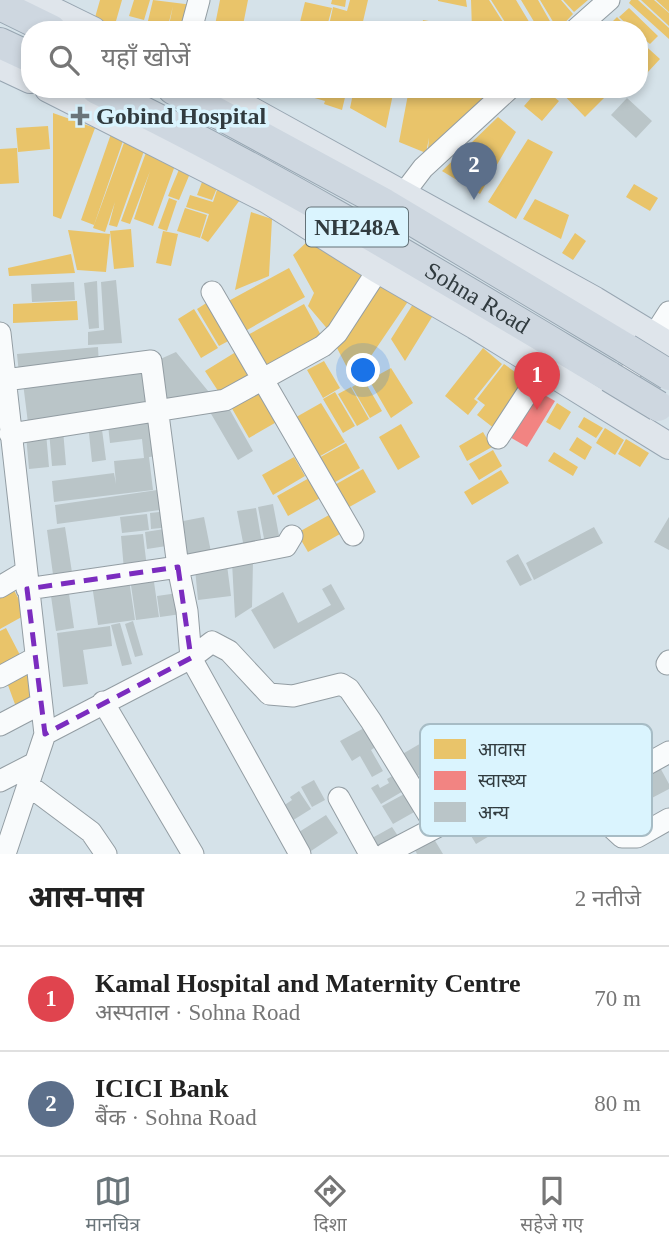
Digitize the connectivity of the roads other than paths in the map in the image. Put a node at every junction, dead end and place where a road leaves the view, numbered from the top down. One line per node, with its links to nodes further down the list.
1 (32, 0): 6 (main road)
2 (199, 0): 7 (street)
3 (609, 0): 8 (street)
4 (0, 5): 5 (highway)
5 (33, 21)
6 (75, 21)
7 (193, 21)
8 (585, 21)
9 (0, 43): 10 (highway)
10 (21, 53)
11 (0, 66): 12 (main road)
12 (21, 76)
13 (66, 98): 19 (main road)
14 (116, 98): 29 (highway, Sohna Road / NH248A, bridge)
15 (190, 98): 25 (highway, Sohna Road / NH248A, bridge)
16 (230, 98): 18 (main road)
17 (499, 98): 18 (street)
18 (404, 193): 23 (main road)
19 (378, 270): 24 (main road); 27 (street)
20 (212, 292): 27 (street)
21 (669, 312): 23 (street)
22 (0, 333): 26 (street)
23 (662, 341): 28 (street)
24 (543, 369): 28 (main road); 32 (street)
25 (669, 375)
26 (5, 380): 30 (street); 31 (street)
27 (262, 380): 30 (street); 34 (street)
28 (607, 408): 33 (main road)
29 (663, 410)
30 (158, 411): 31 (street); 36 (street)
31 (10, 433): 37 (street)
32 (498, 438)
33 (669, 446)
34 (354, 535)
35 (292, 536): 36 (street)
36 (178, 567): 37 (street); 39 (street)
37 (26, 580): 38 (street); 40 (street)
38 (0, 587)
39 (191, 657): 42 (street); 52 (street); 61 (street)
40 (35, 658): 41 (street); 43 (street)
41 (0, 677)
42 (103, 702): 45 (street); 60 (street)
43 (40, 704): 44 (street); 45 (street)
44 (0, 725)
45 (45, 734): 48 (street)
46 (669, 752): 47 (street)
47 (652, 761)
48 (35, 762): 49 (street); 50 (street)
49 (0, 781)
50 (28, 785): 58 (street); 59 (street)
51 (339, 798): 62 (street)
52 (420, 801)
53 (669, 819): 54 (street)
54 (652, 829)
55 (420, 835): 63 (street)
56 (621, 836): 57 (street)
57 (639, 836)
58 (5, 854)
59 (106, 854)
60 (193, 854)
61 (300, 854)
62 (370, 854)
63 (385, 854)

